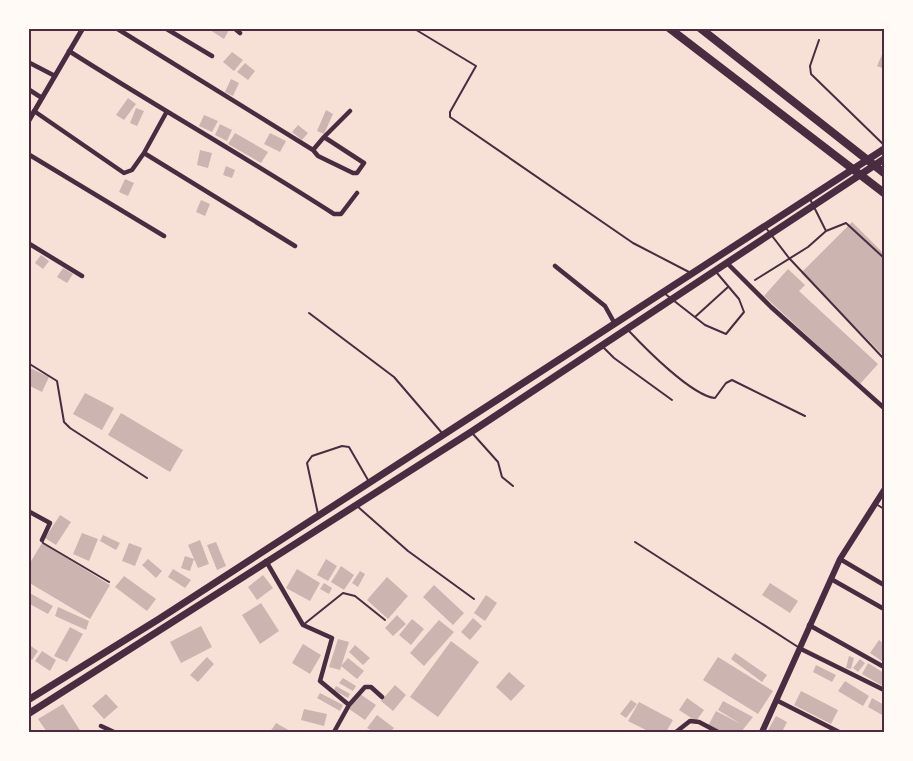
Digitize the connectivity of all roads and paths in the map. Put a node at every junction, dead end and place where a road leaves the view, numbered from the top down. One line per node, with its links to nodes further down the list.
1 (116, 28): 22 (street)
2 (165, 28): 11 (street)
3 (234, 28): 8 (street)
4 (412, 28): 43 (lane)
5 (669, 28): 28 (highway)
6 (700, 28): 26 (highway)
7 (80, 30): 10 (street)
8 (240, 33)
9 (819, 40): 21 (lane)
10 (69, 51): 13 (street); 18 (street)
11 (212, 56)
12 (28, 62): 13 (street)
13 (55, 76): 15 (street)
14 (28, 89): 15 (street)
15 (42, 98): 16 (street)
16 (34, 111): 19 (street); 23 (street)
17 (350, 111): 20 (street)
18 (166, 113): 23 (street); 27 (street)
19 (28, 122)
20 (324, 137): 22 (street); 22 (street)
21 (885, 147): 29 (highway)
22 (313, 150)
23 (144, 153): 36 (street)
24 (28, 154): 33 (street)
25 (885, 159): 30 (highway)
26 (885, 173)
27 (357, 193)
28 (885, 194)
29 (810, 198): 30 (lane); 31 (highway)
30 (814, 207): 32 (lane); 34 (highway)
31 (765, 227): 34 (lane); 40 (highway)
32 (826, 231): 37 (lane); 38 (lane)
33 (165, 236)
34 (771, 236): 37 (lane); 39 (highway)
35 (28, 243): 44 (street)
36 (295, 246)
37 (789, 258): 45 (lane); 54 (lane)
38 (885, 258)
39 (727, 263): 42 (highway); 57 (street)
40 (709, 264): 42 (lane); 43 (highway)
41 (555, 267): 51 (street)
42 (715, 271): 46 (lane); 48 (highway)
43 (693, 274): 47 (highway)
44 (81, 276)
45 (754, 280)
46 (729, 286): 50 (lane); 50 (lane)
47 (664, 292): 48 (lane); 51 (highway)
48 (670, 300): 50 (lane); 52 (highway)
49 (309, 313): 60 (lane)
50 (694, 317)
51 (615, 324): 60 (highway)
52 (627, 328): 53 (highway); 58 (lane)
53 (602, 346): 56 (lane); 59 (highway)
54 (885, 359)
55 (28, 363): 61 (lane)
56 (672, 400)
57 (885, 408)
58 (805, 416)
59 (471, 432): 63 (lane); 66 (highway)
60 (444, 435): 62 (highway)
61 (147, 478)
62 (369, 482): 69 (highway); 69 (lane)
63 (513, 486)
64 (885, 490): 65 (main road)
65 (876, 504): 67 (lane); 72 (main road)
66 (356, 505): 73 (highway); 77 (lane)
67 (885, 509)
68 (28, 511): 70 (street)
69 (318, 514): 86 (highway)
70 (42, 540): 75 (lane)
71 (635, 542): 82 (lane)
72 (840, 559): 74 (main road); 76 (street)
73 (266, 561): 80 (street); 89 (highway)
74 (831, 579): 78 (street); 81 (main road)
75 (109, 582)
76 (885, 585)
77 (474, 599)
78 (885, 609)
79 (385, 620): 80 (lane)
80 (303, 625): 88 (street)
81 (809, 625): 82 (main road); 83 (street)
82 (801, 649): 84 (street); 87 (main road)
83 (885, 667)
84 (885, 690)
85 (382, 697): 88 (street)
86 (28, 700)
87 (778, 701): 95 (main road); 96 (street)
88 (349, 705): 92 (street)
89 (28, 714)
90 (101, 726): 91 (street)
91 (114, 732)
92 (334, 732)
93 (676, 732): 94 (street)
94 (718, 732)
95 (762, 732)
96 (839, 732)

